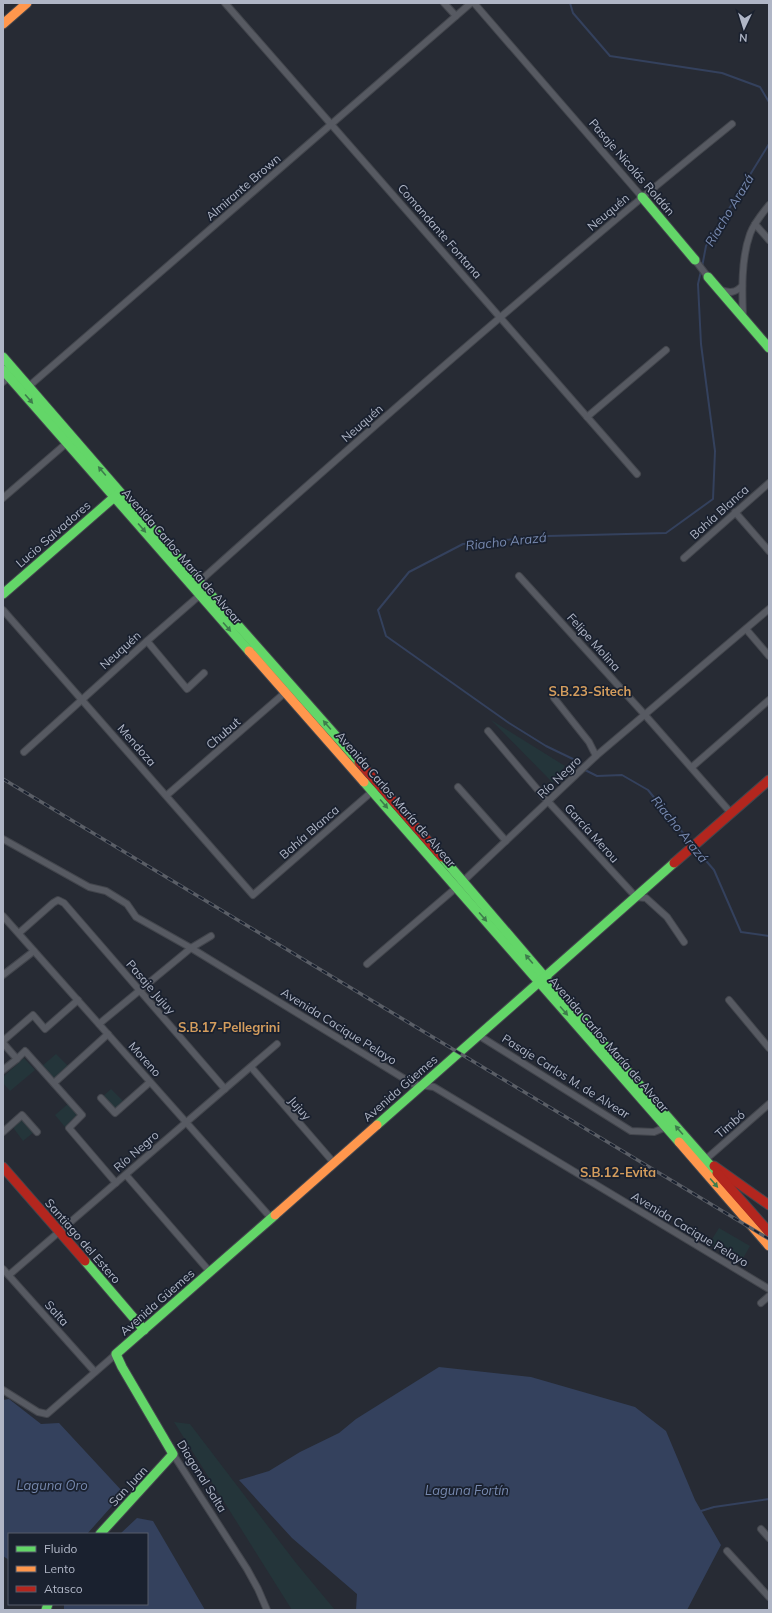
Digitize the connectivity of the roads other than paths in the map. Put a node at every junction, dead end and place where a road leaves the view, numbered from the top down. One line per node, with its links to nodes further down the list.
1 (27, 3): 7 (main road)
2 (225, 3): 8 (street, Comandante Fontana)
3 (444, 3): 6 (street)
4 (471, 3): 6 (street, Almirante Brown)
5 (474, 3): 10 (street, Pasaje Nicolás Roldán)
6 (456, 16): 8 (street, Almirante Brown)
7 (3, 24)
8 (332, 124): 18 (street, Comandante Fontana); 24 (street, Almirante Brown)
9 (732, 124): 10 (street, Neuquén)
10 (642, 197): 14 (main road, Pasaje Nicolás Roldán); 18 (street, Neuquén)
11 (769, 205): 12 (street)
12 (755, 224): 13 (street); 16 (street)
13 (769, 240)
14 (695, 260): 15 (street, Pasaje Nicolás Roldán)
15 (708, 277): 17 (main road, Pasaje Nicolás Roldán)
16 (742, 286): 17 (street); 19 (street)
17 (721, 290): 19 (main road, Pasaje Nicolás Roldán)
18 (500, 318): 25 (street, Comandante Fontana); 35 (street, Neuquén)
19 (743, 319): 20 (main road, Pasaje Nicolás Roldán)
20 (769, 348)
21 (666, 350): 25 (street)
22 (3, 357): 23 (main road, Avenida Carlos María de Alvear)
23 (8, 375): 24 (main road, Avenida Carlos María de Alvear); 26 (main road, Avenida Carlos María de Alvear, one-way to 26)
24 (28, 387): 26 (main road, Avenida Carlos María de Alvear)
25 (587, 416): 27 (street, Comandante Fontana)
26 (70, 440): 29 (main road, Avenida Carlos María de Alvear); 30 (street)
27 (637, 474)
28 (769, 483): 31 (street, Bahía Blanca)
29 (117, 494): 35 (main road, Avenida Carlos María de Alvear); 36 (main road, Lucio Salvadores); 37 (main road, Avenida Carlos María de Alvear, one-way to 37)
30 (3, 498)
31 (735, 512): 32 (street); 33 (street, Bahía Blanca)
32 (769, 551)
33 (684, 558)
34 (519, 576): 48 (street, Felipe Molina)
35 (200, 581): 37 (street); 44 (main road, Avenida Carlos María de Alvear)
36 (3, 594)
37 (200, 595): 41 (street, Neuquén); 44 (main road, Avenida Carlos María de Alvear, one-way to 44)
38 (769, 608): 40 (street, Río Negro)
39 (3, 610): 46 (street, Mendoza)
40 (746, 629): 42 (street); 48 (street, Río Negro)
41 (147, 641): 43 (street); 46 (street, Neuquén)
42 (769, 656)
43 (204, 673)
44 (289, 690): 55 (main road, Avenida Carlos María de Alvear); 56 (street, Chubut)
45 (554, 698): 51 (street)
46 (82, 699): 50 (street, Neuquén); 56 (street, Mendoza)
47 (769, 700): 52 (street)
48 (645, 715): 51 (street, Río Negro); 52 (street, Felipe Molina)
49 (488, 731): 57 (street, García Merou)
50 (24, 752)
51 (596, 756): 57 (street, Río Negro)
52 (692, 767): 58 (street, Felipe Molina)
53 (769, 780): 58 (main road, Avenida Güemes)
54 (458, 787): 60 (street)
55 (376, 788): 61 (main road, Avenida Carlos María de Alvear); 62 (street, Bahía Blanca)
56 (167, 796): 62 (street, Mendoza)
57 (549, 802): 60 (street, Río Negro); 63 (street, García Merou)
58 (731, 813): 63 (main road, Avenida Güemes)
59 (3, 839): 68 (street, Avenida Cacique Pelayo)
60 (506, 841): 61 (street, Río Negro)
61 (460, 884): 70 (street, Río Negro); 72 (main road, Avenida Carlos María de Alvear)
62 (253, 895)
63 (636, 898): 67 (street, García Merou); 72 (main road, Avenida Güemes)
64 (3, 916): 65 (street, Moreno)
65 (19, 933): 69 (street, Moreno); 73 (street, Pasaje Jujuy)
66 (211, 936): 68 (street)
67 (684, 942)
68 (191, 948): 73 (street); 87 (street, Avenida Cacique Pelayo)
69 (34, 951): 71 (street); 74 (street, Moreno)
70 (367, 964)
71 (3, 975)
72 (541, 979): 78 (main road, Avenida Güemes); 92 (main road, Avenida Carlos María de Alvear, one-way to 92); 96 (main road, Avenida Carlos María de Alvear, one-way to 72)
73 (140, 990): 76 (street); 88 (street, Pasaje Jujuy)
74 (78, 1000): 76 (street, Moreno); 79 (street)
75 (729, 1000): 81 (street)
76 (99, 1024): 77 (street, Moreno)
77 (108, 1034): 85 (street, Moreno); 86 (street)
78 (478, 1035): 87 (main road, Avenida Güemes); 92 (street, Pasaje Carlos M. de Alvear)
79 (3, 1042): 82 (street)
80 (277, 1044): 83 (street, Río Negro)
81 (769, 1048)
82 (17, 1059): 84 (street); 86 (street)
83 (250, 1067): 88 (street, Río Negro); 95 (street, Jujuy)
84 (3, 1070)
85 (150, 1082): 89 (street); 91 (street, Moreno)
86 (54, 1083): 99 (street)
87 (422, 1085): 95 (main road, Avenida Güemes); 108 (street, Avenida Cacique Pelayo)
88 (225, 1089): 91 (street, Río Negro)
89 (101, 1098)
90 (769, 1104): 96 (street, Timbó)
91 (187, 1122): 98 (street, Río Negro); 101 (street, Moreno)
92 (666, 1127): 96 (main road, Avenida Carlos María de Alvear)
93 (3, 1132): 94 (street)
94 (37, 1132)
95 (334, 1163): 101 (main road, Avenida Güemes)
96 (702, 1163): 100 (main road); 103 (main road, Avenida Carlos María de Alvear); 104 (main road, Avenida Carlos María de Alvear, one-way to 104)
97 (3, 1167): 102 (main road, Santiago del Estero)
98 (126, 1175): 99 (street, Río Negro); 106 (street)
99 (116, 1183): 102 (street, Río Negro)
100 (769, 1205)
101 (271, 1218): 106 (main road, Avenida Güemes)
102 (59, 1231): 107 (street, Río Negro); 111 (main road, Santiago del Estero)
103 (769, 1232)
104 (768, 1244)
105 (3, 1269): 107 (street, Salta)
106 (210, 1272): 111 (main road, Avenida Güemes)
107 (9, 1275): 113 (street, Salta)
108 (769, 1289)
109 (769, 1296): 110 (street)
110 (761, 1304)
111 (144, 1330): 112 (main road, Avenida Güemes)
112 (116, 1354): 113 (street, Avenida Güemes); 115 (main road, Diagonal Salta)
113 (95, 1372): 114 (street, Avenida Güemes)
114 (3, 1390)
115 (173, 1454): 117 (main road, San Juan); 121 (street, Diagonal Salta)
116 (761, 1529): 118 (street)
117 (101, 1533)
118 (769, 1538)
119 (727, 1551): 120 (street)
120 (769, 1597)
121 (267, 1610)

